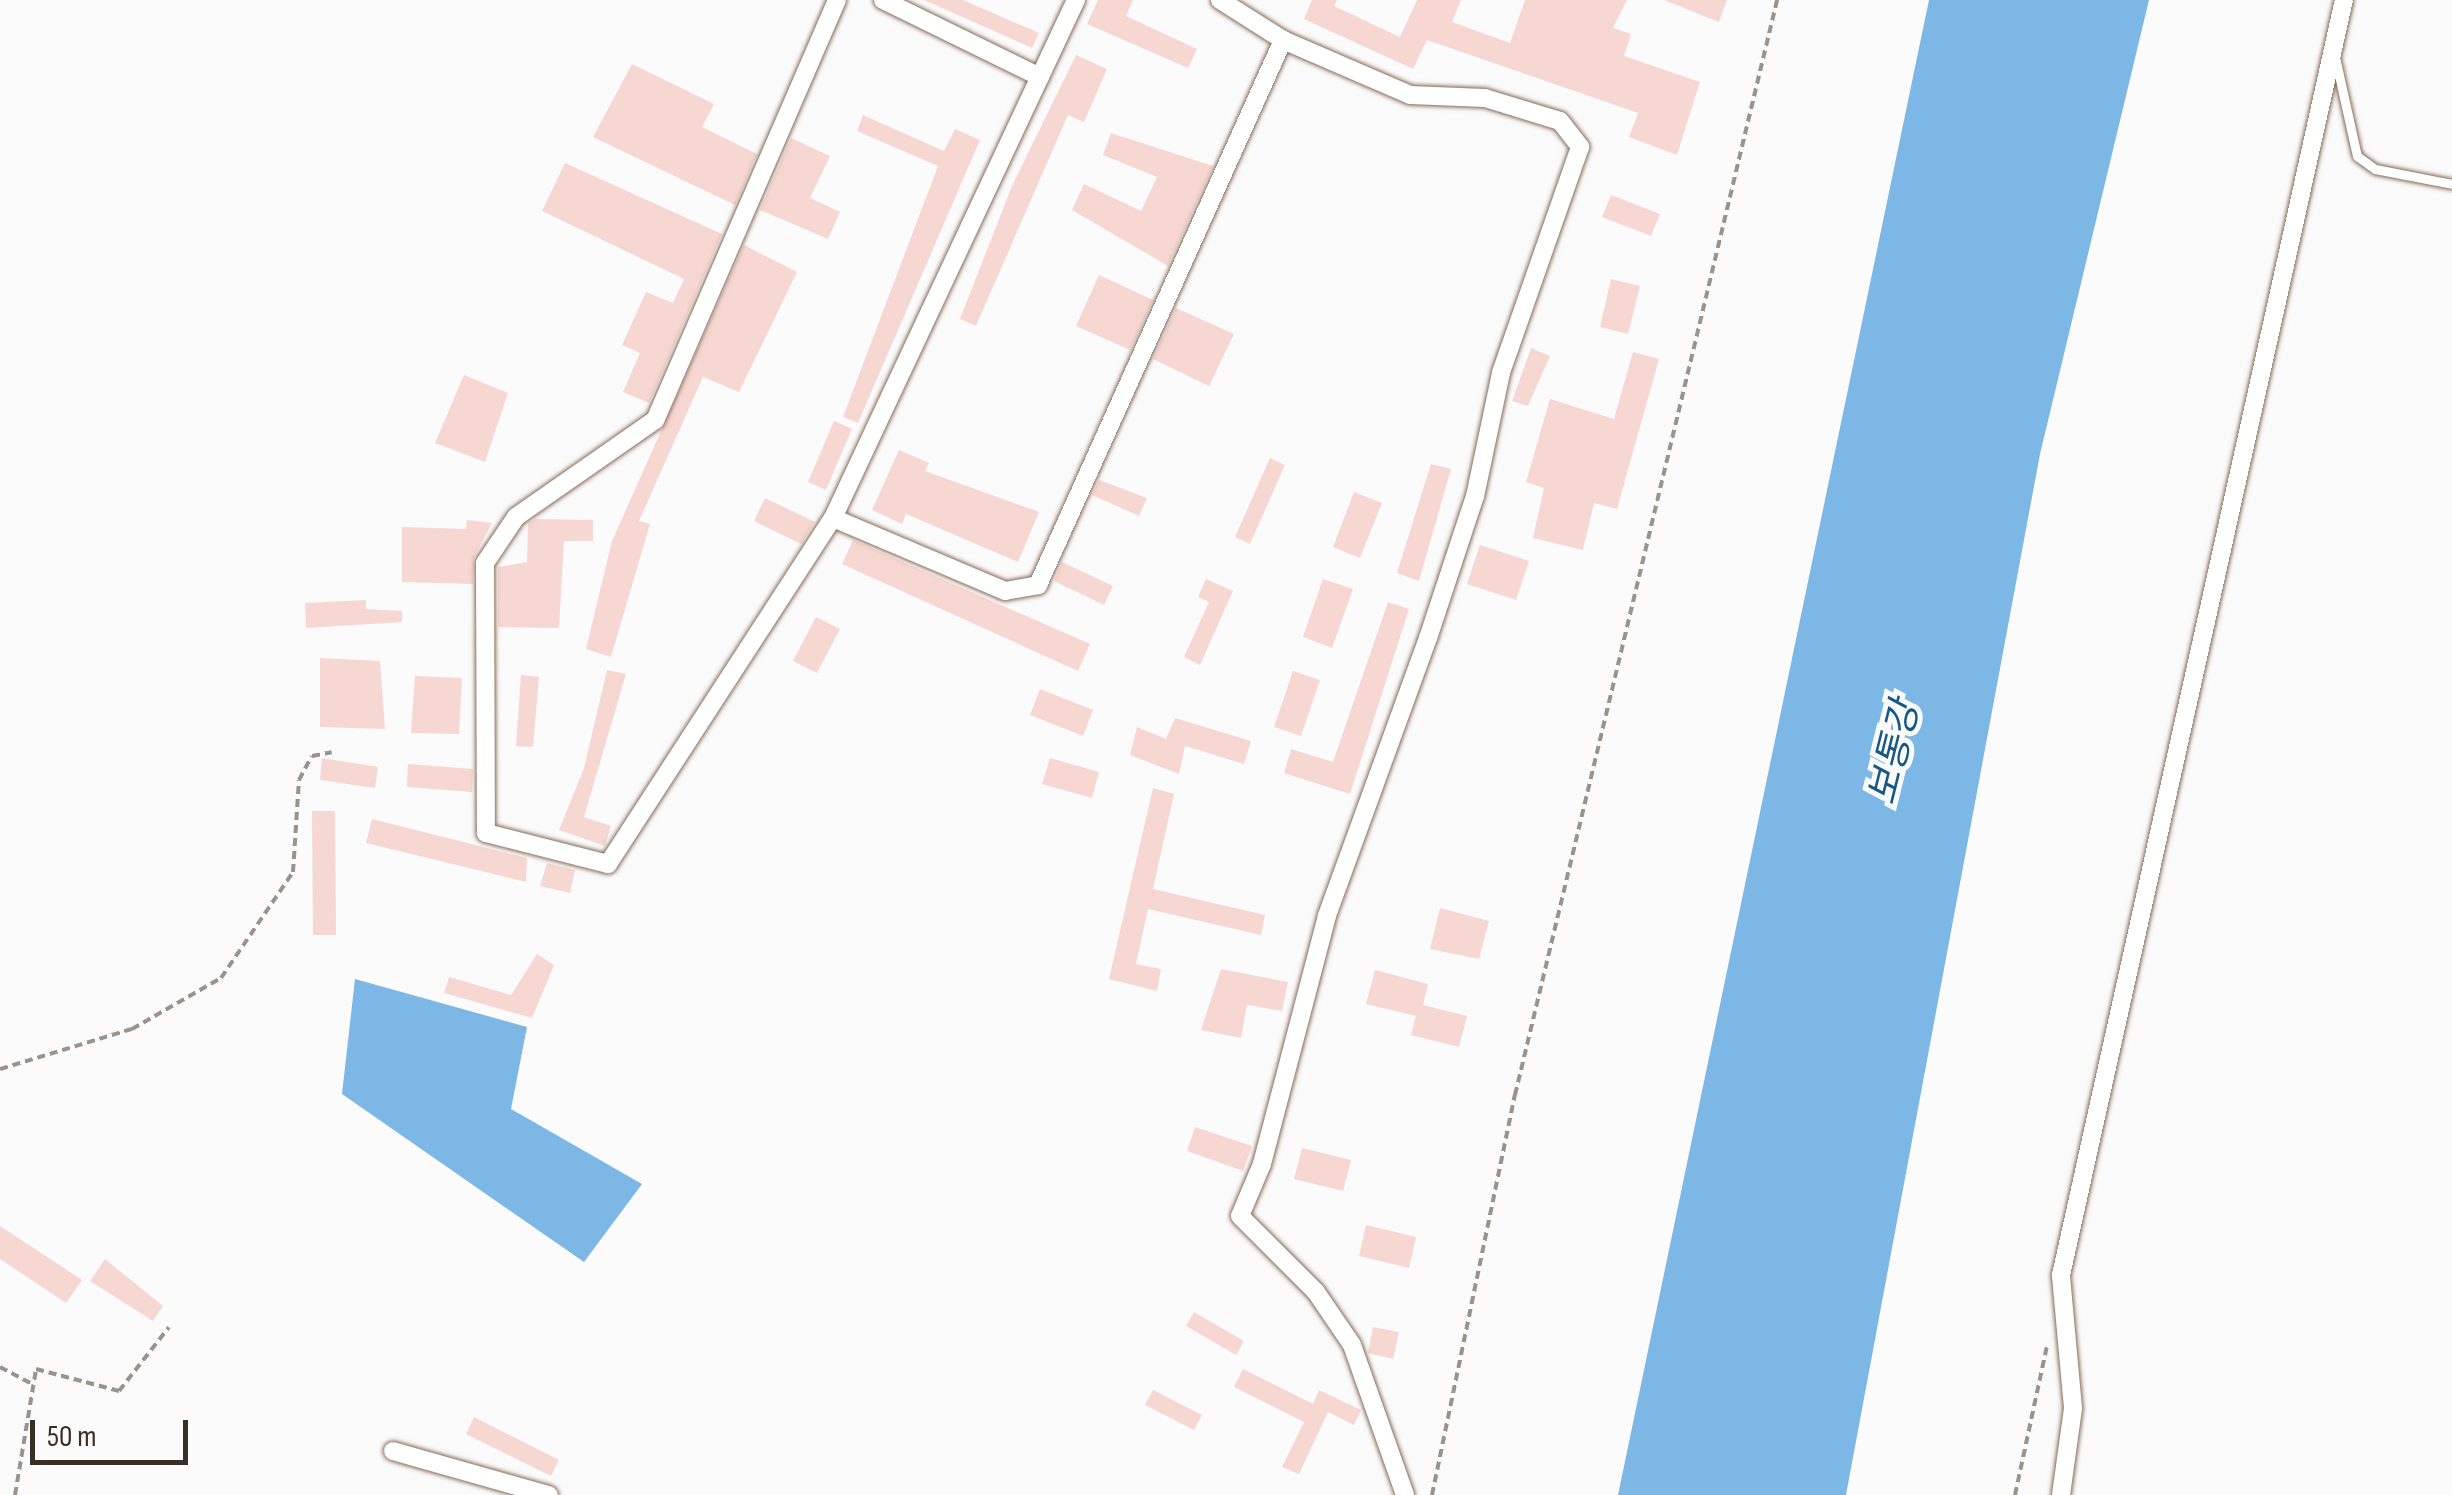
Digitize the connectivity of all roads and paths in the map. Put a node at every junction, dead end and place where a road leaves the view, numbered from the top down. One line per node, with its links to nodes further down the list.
1 (838, 0): 11 (street)
2 (882, 0): 9 (street)
3 (1076, 0): 9 (street)
4 (1220, 0): 7 (street)
5 (1778, 0): 22 (path)
6 (2344, 0): 8 (street)
7 (1282, 40): 11 (street); 21 (street)
8 (2332, 50): 10 (lane); 24 (street)
9 (1040, 77): 11 (street)
10 (2452, 184)
11 (833, 518)
12 (332, 752): 13 (path)
13 (0, 1069)
14 (168, 1327): 17 (path)
15 (2051, 1327): 23 (path)
16 (0, 1367): 17 (path)
17 (34, 1385): 19 (path)
18 (393, 1451): 20 (street)
19 (14, 1495)
20 (550, 1495)
21 (1404, 1495)
22 (1432, 1495)
23 (2015, 1495)
24 (2061, 1495)

